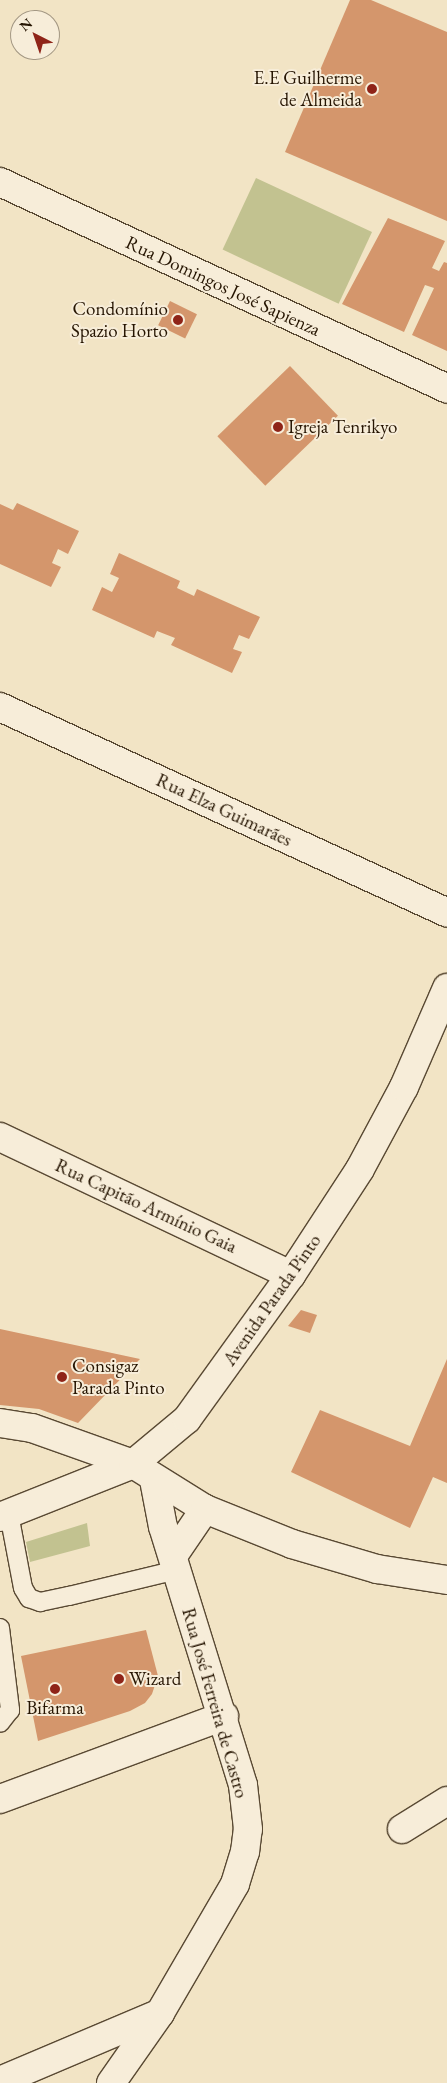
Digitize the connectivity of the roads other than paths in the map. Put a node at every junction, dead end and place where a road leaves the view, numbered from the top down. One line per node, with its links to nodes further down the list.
1 (0, 182): 2 (street, Rua Domingos José Sapienza)
2 (447, 389)
3 (0, 707): 4 (street, Rua Elza Guimarães)
4 (447, 914)
5 (447, 988): 7 (street, Avenida Parada Pinto)
6 (0, 1137): 7 (street, Rua Capitão Armínio Gaia)
7 (291, 1275): 9 (street, Avenida Parada Pinto)
8 (0, 1423): 9 (street)
9 (133, 1464): 10 (street); 12 (street, Avenida Parada Pinto)
10 (154, 1480): 11 (street); 13 (street, Rua José Ferreira de Castro)
11 (204, 1509): 13 (street); 14 (street)
12 (4, 1516): 13 (lane)
13 (175, 1563): 16 (street, Rua José Ferreira de Castro)
14 (447, 1580)
15 (0, 1628): 17 (lane)
16 (224, 1716): 18 (street); 21 (street, Rua José Ferreira de Castro)
17 (0, 1723)
18 (0, 1799)
19 (447, 1801): 20 (street)
20 (402, 1829)
21 (160, 2014): 22 (street); 23 (street, Rua José Ferreira de Castro)
22 (0, 2081)
23 (111, 2083)

